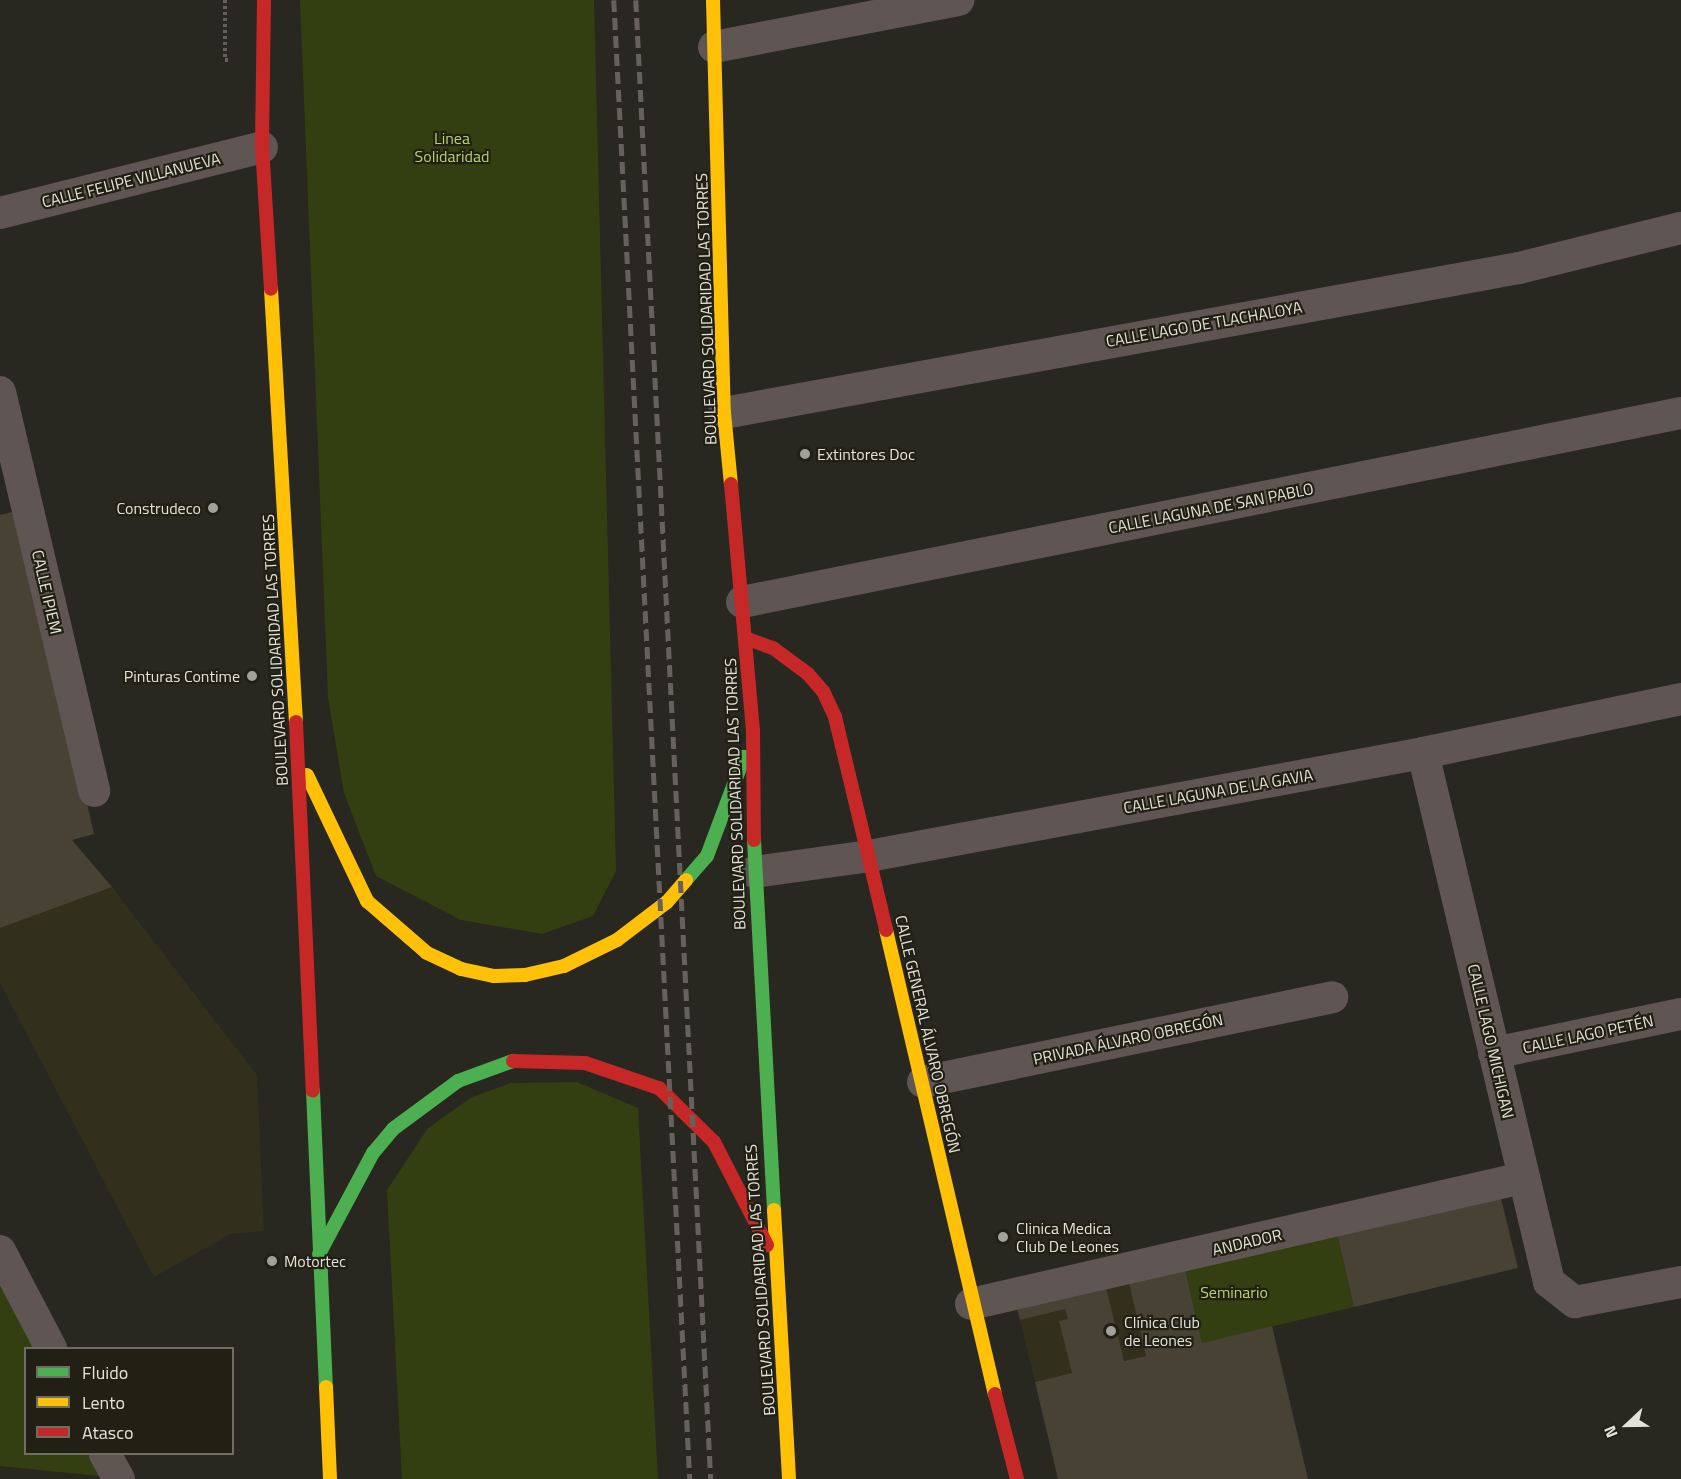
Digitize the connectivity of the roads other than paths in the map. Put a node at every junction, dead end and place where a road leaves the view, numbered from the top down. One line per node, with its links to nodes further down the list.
1 (264, 0): 5 (main road, BOULEVARD SOLIDARIDAD LAS TORRES)
2 (713, 0): 4 (main road, BOULEVARD SOLIDARIDAD LAS TORRES)
3 (959, 0): 4 (street)
4 (714, 47): 9 (main road, BOULEVARD SOLIDARIDAD LAS TORRES)
5 (262, 147): 6 (street, CALLE FELIPE VILLANUEVA); 15 (main road, BOULEVARD SOLIDARIDAD LAS TORRES)
6 (0, 213)
7 (1681, 228): 9 (street, CALLE LAGO DE TLACHALOYA)
8 (0, 392): 17 (street, CALLE IPIEM)
9 (724, 413): 11 (main road, BOULEVARD SOLIDARIDAD LAS TORRES)
10 (1681, 414): 11 (street, CALLE LAGUNA DE SAN PABLO)
11 (742, 602): 12 (main road, BOULEVARD SOLIDARIDAD LAS TORRES)
12 (745, 638): 14 (main road, BOULEVARD SOLIDARIDAD LAS TORRES); 18 (main road, CALLE GENERAL ÁLVARO OBREGÓN)
13 (1681, 699): 16 (street, CALLE LAGUNA DE LA GAVIA)
14 (753, 730): 15 (main road); 19 (main road, BOULEVARD SOLIDARIDAD LAS TORRES)
15 (298, 748): 26 (main road, BOULEVARD SOLIDARIDAD LAS TORRES)
16 (1423, 753): 18 (street, CALLE LAGUNA DE LA GAVIA); 22 (street, CALLE LAGO MICHIGAN)
17 (94, 791)
18 (869, 855): 19 (street, CALLE LAGUNA DE LA GAVIA); 23 (main road, CALLE GENERAL ÁLVARO OBREGÓN)
19 (754, 872): 27 (main road, BOULEVARD SOLIDARIDAD LAS TORRES)
20 (1332, 997): 23 (street, PRIVADA ÁLVARO OBREGÓN)
21 (1681, 1014): 22 (street, CALLE LAGO PETÉN)
22 (1494, 1053): 24 (street, CALLE LAGO MICHIGAN)
23 (923, 1082): 29 (main road, CALLE GENERAL ÁLVARO OBREGÓN)
24 (1522, 1178): 28 (street, CALLE LAGO MICHIGAN); 29 (street, ANDADOR)
25 (0, 1251): 30 (street)
26 (318, 1256): 27 (main road); 33 (main road, BOULEVARD SOLIDARIDAD LAS TORRES)
27 (774, 1260): 34 (main road, BOULEVARD SOLIDARIDAD LAS TORRES)
28 (1681, 1282)
29 (971, 1304): 35 (main road, CALLE GENERAL ÁLVARO OBREGÓN)
30 (50, 1347)
31 (106, 1455): 32 (street)
32 (119, 1479)
33 (330, 1479)
34 (789, 1479)
35 (1017, 1479)

